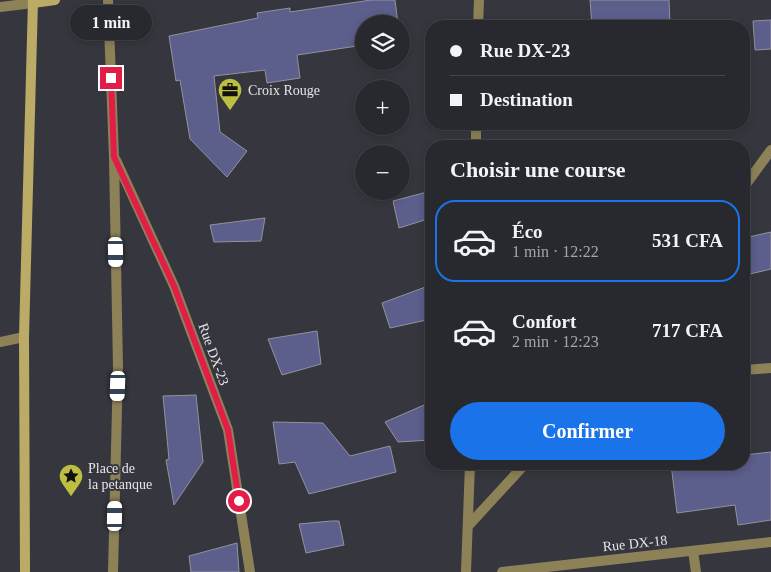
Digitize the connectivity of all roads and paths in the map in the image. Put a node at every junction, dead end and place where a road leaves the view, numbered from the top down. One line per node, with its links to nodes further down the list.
1 (55, 0): 4 (main road)
2 (108, 0): 8 (street)
3 (479, 0): 6 (street)
4 (33, 1): 5 (street); 10 (main road)
5 (0, 7)
6 (478, 20)
7 (771, 150): 9 (street)
8 (114, 157): 20 (street); 21 (street, Rue DX-23)
9 (750, 179)
10 (24, 336): 11 (street); 19 (main road)
11 (0, 342)
12 (771, 368): 13 (street)
13 (750, 370)
14 (470, 470): 16 (street)
15 (519, 470): 16 (street)
16 (469, 525): 22 (street)
17 (771, 542): 18 (street, Rue DX-18)
18 (693, 551): 23 (street, Rue DX-18); 24 (street)
19 (25, 572)
20 (113, 572)
21 (250, 572)
22 (466, 572)
23 (502, 572)
24 (696, 572)

